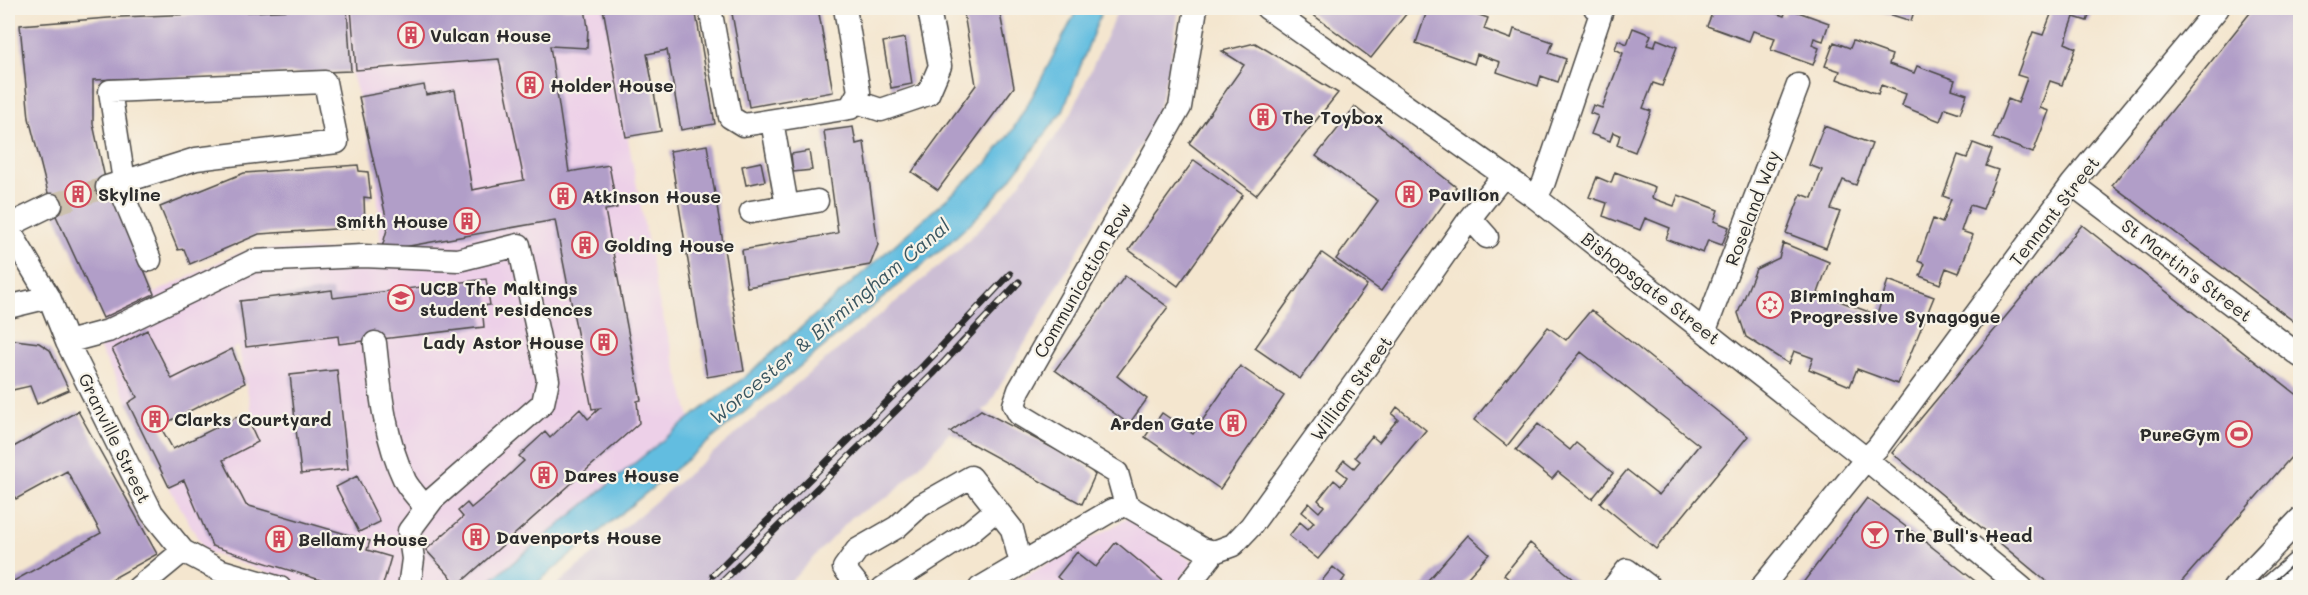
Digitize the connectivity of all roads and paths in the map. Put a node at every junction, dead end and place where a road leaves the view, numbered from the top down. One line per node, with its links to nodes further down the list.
1 (711, 8): 10 (street)
2 (845, 8): 9 (street)
3 (1196, 8): 30 (street, Communication Row)
4 (1267, 8): 11 (street, Bishopsgate Street)
5 (1596, 8): 14 (street)
6 (2218, 8): 13 (street, Tennant Street)
7 (930, 15): 9 (street)
8 (1798, 85): 25 (street, Roseland Way)
9 (854, 101): 10 (street)
10 (772, 121): 17 (street)
11 (1504, 175): 14 (street, Bishopsgate Street); 19 (street, William Street)
12 (116, 184): 12 (street); 22 (street)
13 (2072, 184): 28 (street, St Martin's Street); 29 (street, Tennant Street)
14 (1536, 198): 25 (street, Bishopsgate Street)
15 (817, 201): 17 (street)
16 (51, 205): 20 (street)
17 (787, 206): 18 (street)
18 (751, 212)
19 (1470, 218): 21 (street); 35 (street, William Street)
20 (8, 227): 23 (street, Granville Street)
21 (1487, 237)
22 (150, 260)
23 (49, 297): 24 (street); 26 (street, Granville Street)
24 (8, 307)
25 (1705, 330): 29 (street, Bishopsgate Street)
26 (67, 342): 31 (street); 34 (street, Granville Street)
27 (375, 343): 31 (street)
28 (2301, 357)
29 (1866, 459): 47 (street, Tennant Street); 48 (street, Bishopsgate Street)
30 (1126, 505): 35 (street); 37 (street)
31 (425, 507): 40 (street)
32 (996, 510): 37 (street); 41 (street); 42 (street)
33 (2301, 519): 49 (street)
34 (183, 552): 38 (street); 39 (street, Granville Street)
35 (1214, 552): 44 (street, William Street)
36 (2301, 561): 50 (street)
37 (1021, 564): 43 (street)
38 (138, 588)
39 (280, 588)
40 (408, 588)
41 (860, 588)
42 (883, 588)
43 (980, 588)
44 (1186, 588)
45 (1613, 588): 46 (street)
46 (1651, 588)
47 (1761, 588)
48 (2022, 588)
49 (2234, 588)
50 (2269, 588)

